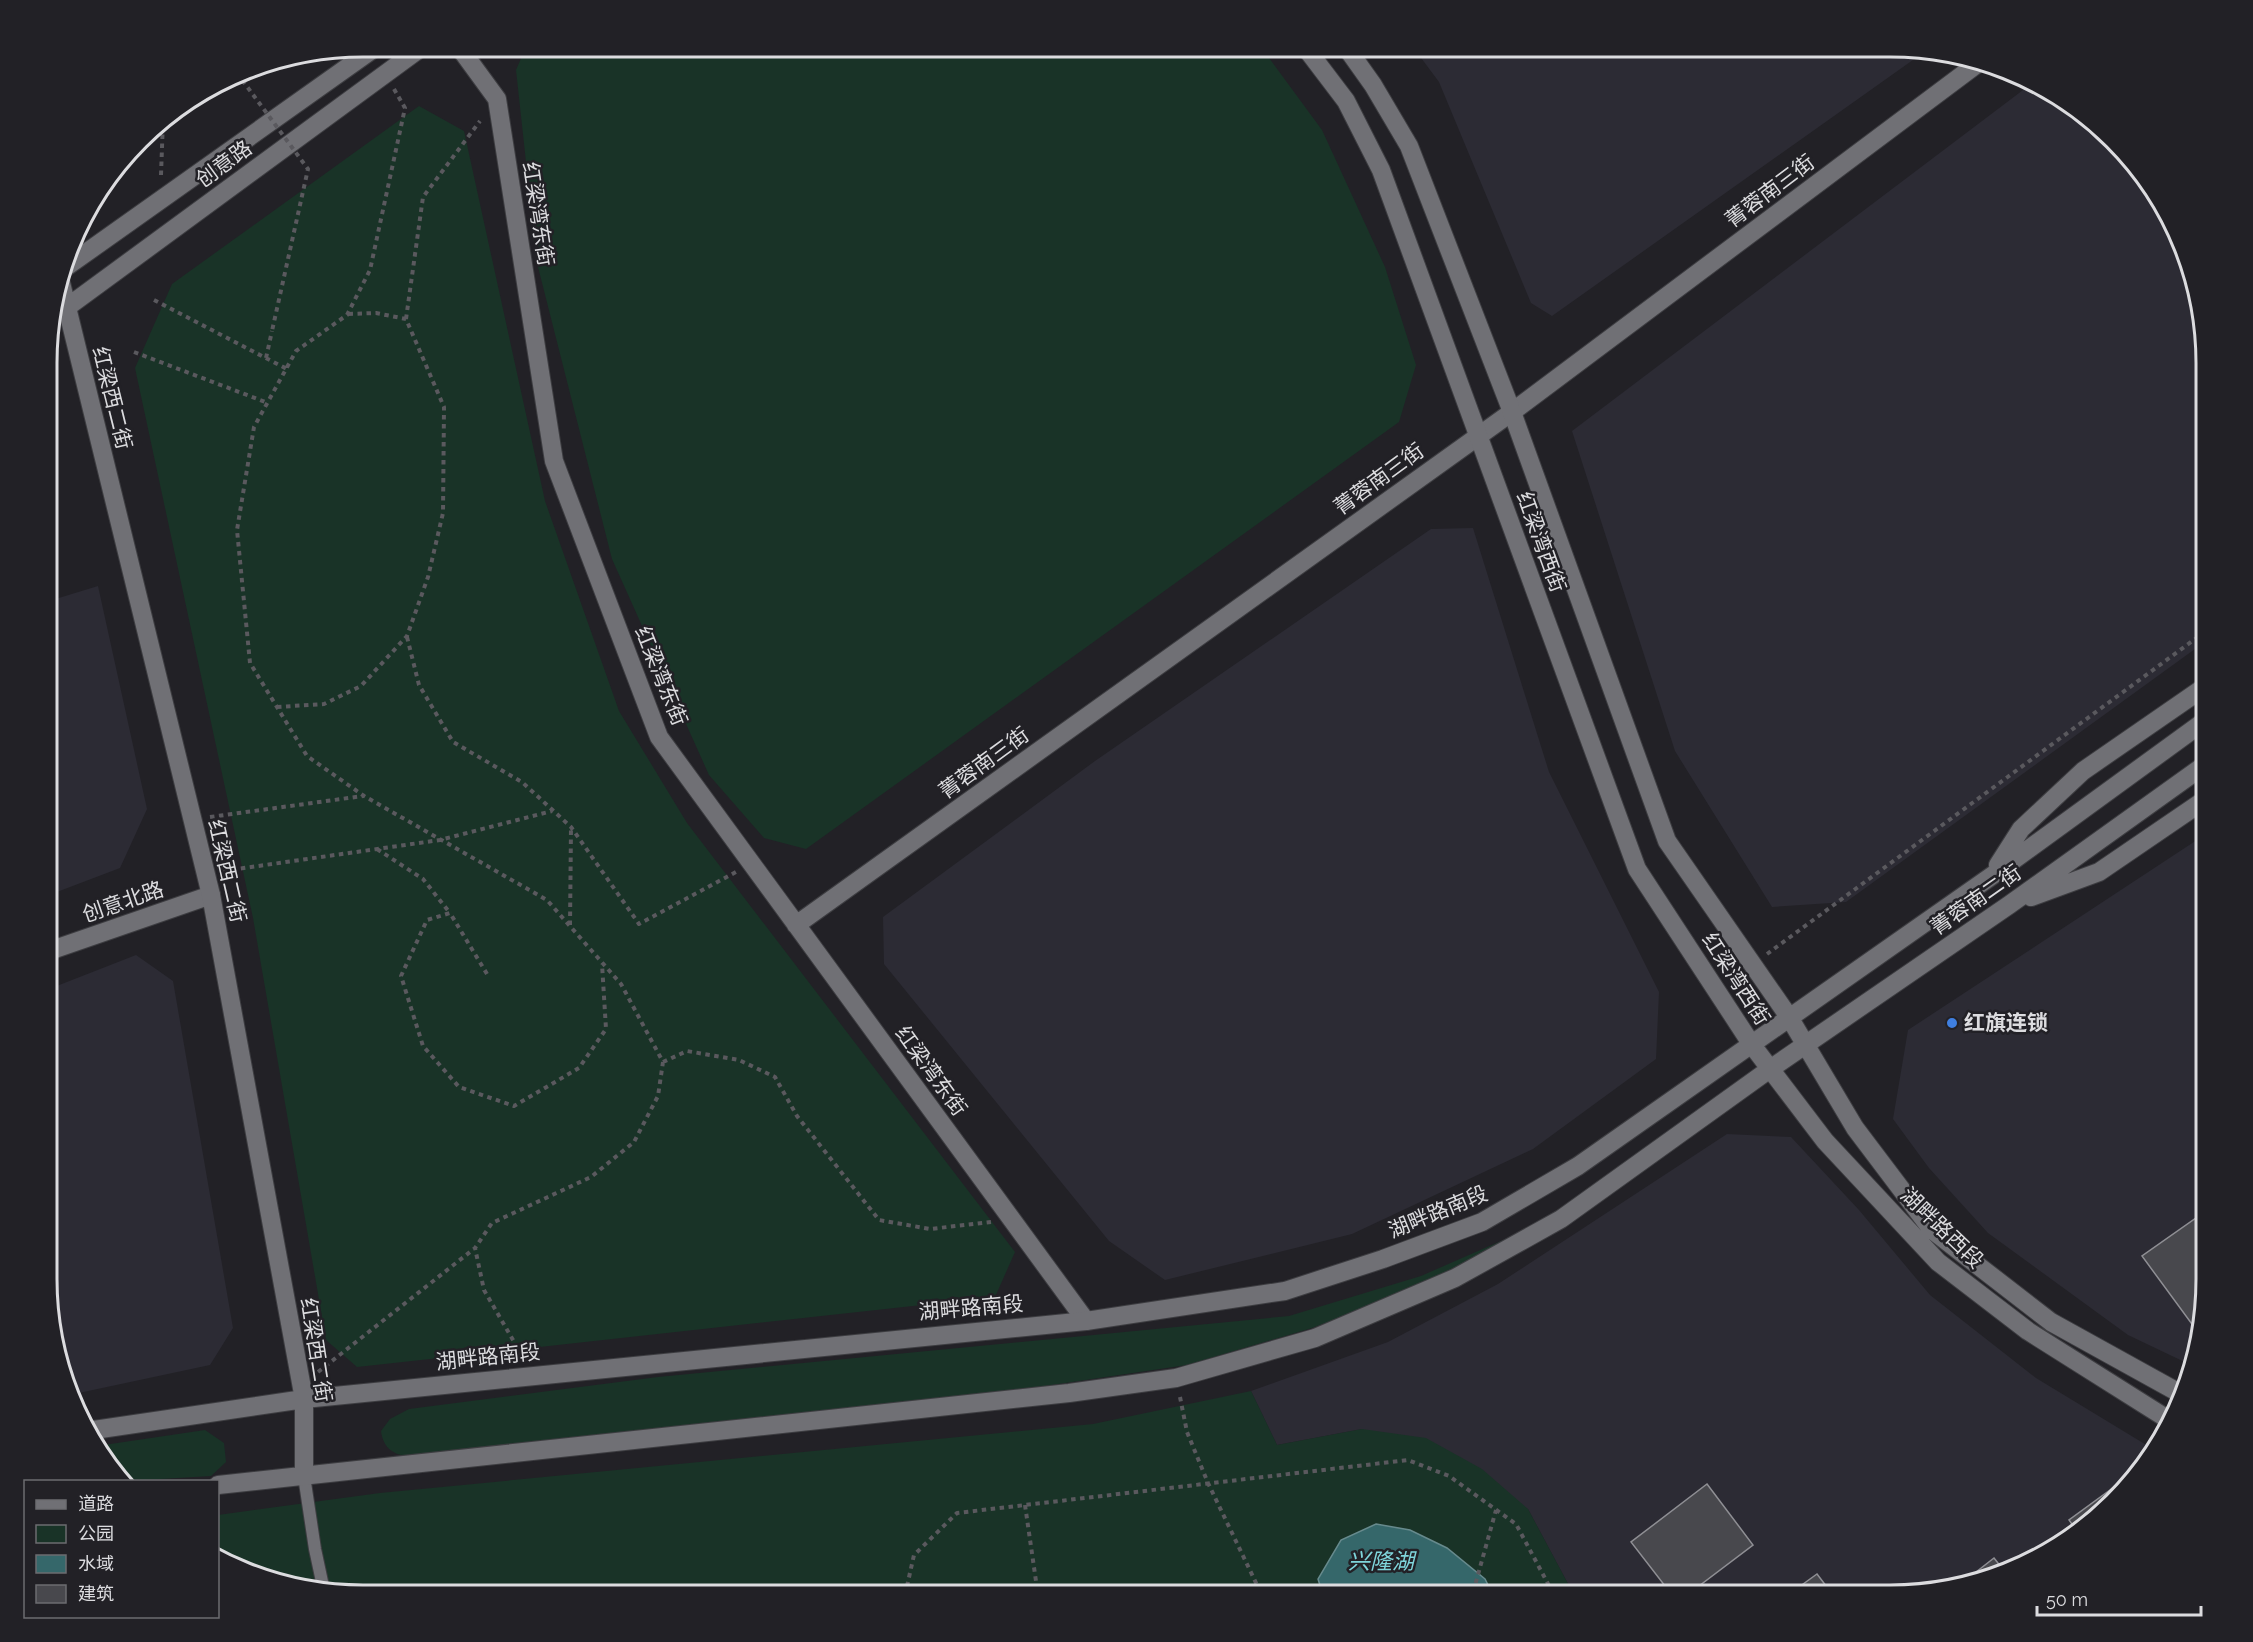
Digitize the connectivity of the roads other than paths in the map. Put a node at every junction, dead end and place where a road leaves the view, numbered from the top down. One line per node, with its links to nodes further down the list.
1 (360, 57): 7 (street, 创意路)
2 (407, 57): 8 (street, 创意路)
3 (467, 57): 19 (street, 红梁湾东街)
4 (1313, 57): 11 (street, 红梁湾西街)
5 (1353, 57): 10 (street, 红梁湾西街)
6 (1972, 68): 10 (street, 菁蓉南三街)
7 (74, 261)
8 (62, 310)
9 (61, 318): 17 (street, 红梁西二街)
10 (1512, 412): 11 (street, 菁蓉南三街); 21 (street, 红梁湾西街)
11 (1478, 436): 19 (street, 菁蓉南三街); 22 (street, 红梁湾西街)
12 (2196, 693): 16 (street)
13 (2196, 727): 16 (street, 菁蓉南二街)
14 (2196, 771): 18 (street, 菁蓉南二街)
15 (2196, 806): 18 (street)
16 (1993, 875): 21 (street, 菁蓉南二街)
17 (212, 895): 20 (street, 创意北路); 27 (street, 红梁西二街)
18 (2009, 905): 23 (street, 菁蓉南二街)
19 (796, 925): 25 (street, 红梁湾东街)
20 (57, 948)
21 (1789, 1017): 22 (street, 湖畔路南段); 23 (street, 湖畔路西段)
22 (1752, 1045): 24 (street, 湖畔路西段); 25 (street, 湖畔路南段)
23 (1805, 1045): 24 (street, 菁蓉南二街); 26 (street, 湖畔路西段)
24 (1770, 1069): 28 (street, 湖畔路西段); 30 (street)
25 (1086, 1321): 27 (street, 湖畔路南段)
26 (2175, 1391)
27 (302, 1392): 29 (street, 湖畔路南段); 30 (street, 红梁西二街)
28 (2163, 1416)
29 (97, 1429)
30 (304, 1476): 31 (street); 32 (lane)
31 (219, 1485)
32 (322, 1582)

